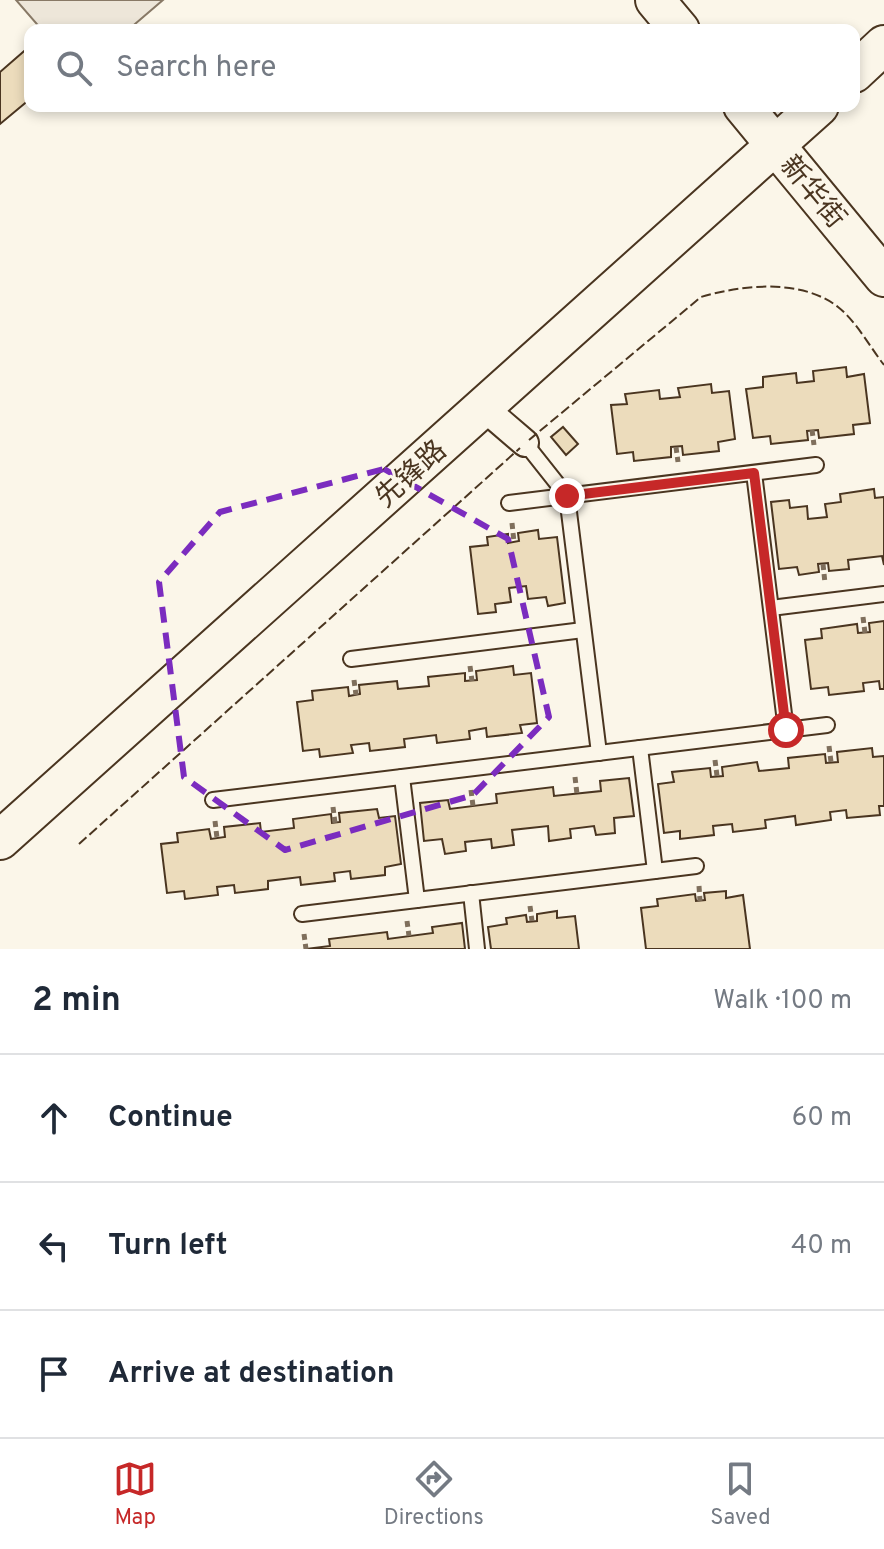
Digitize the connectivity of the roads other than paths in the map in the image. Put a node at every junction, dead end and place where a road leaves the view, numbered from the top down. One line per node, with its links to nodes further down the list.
1 (655, 0): 2 (street)
2 (675, 24)
3 (884, 45): 4 (street)
4 (860, 67)
5 (748, 112): 7 (street, 新华街)
6 (813, 112): 7 (street, 先锋路)
7 (776, 146): 8 (street, 新华街); 9 (street, 先锋路)
8 (884, 277)
9 (483, 407): 10 (street); 25 (street, 先锋路)
10 (525, 443): 13 (lane)
11 (816, 465): 12 (lane)
12 (754, 473): 13 (lane); 16 (lane)
13 (567, 496): 14 (lane); 17 (lane)
14 (509, 503)
15 (884, 594): 16 (lane)
16 (771, 608): 20 (lane)
17 (583, 630): 18 (lane); 22 (lane)
18 (351, 659)
19 (827, 725): 20 (lane)
20 (786, 730): 21 (lane)
21 (640, 748): 22 (lane); 27 (lane)
22 (599, 753): 23 (lane)
23 (402, 777): 24 (lane); 29 (lane)
24 (213, 800)
25 (0, 840)
26 (696, 866): 27 (lane)
27 (655, 871): 28 (lane)
28 (471, 893): 29 (lane); 31 (lane)
29 (417, 900): 30 (lane)
30 (302, 914)
31 (477, 949)

